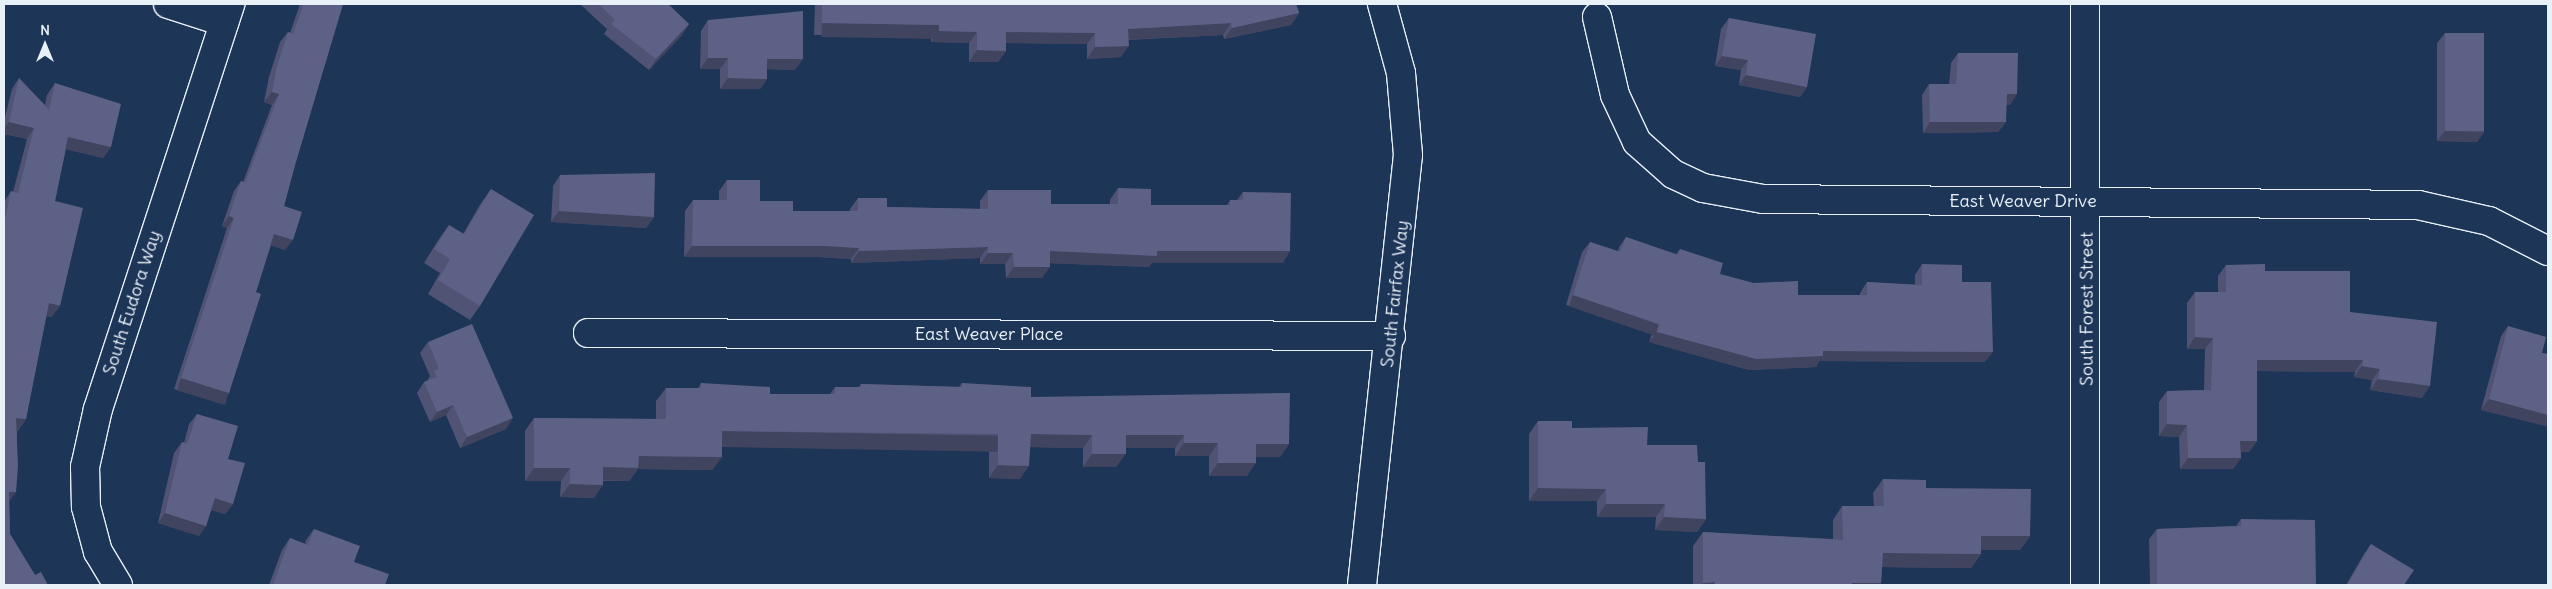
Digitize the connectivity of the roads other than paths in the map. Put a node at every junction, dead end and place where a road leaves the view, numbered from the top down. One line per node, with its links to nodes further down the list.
1 (168, 4): 4 (street, South Eudora Way)
2 (1382, 4): 9 (street, South Fairfax Way)
3 (2085, 4): 6 (street, South Forest Street)
4 (227, 13): 10 (street, South Eudora Way)
5 (1597, 17): 6 (street, East Weaver Drive)
6 (2088, 202): 7 (street, East Weaver Drive); 12 (street, South Forest Street)
7 (2548, 251)
8 (588, 333): 9 (street, East Weaver Place)
9 (1391, 336): 11 (street, South Fairfax Way)
10 (118, 585)
11 (1362, 585)
12 (2085, 585)

